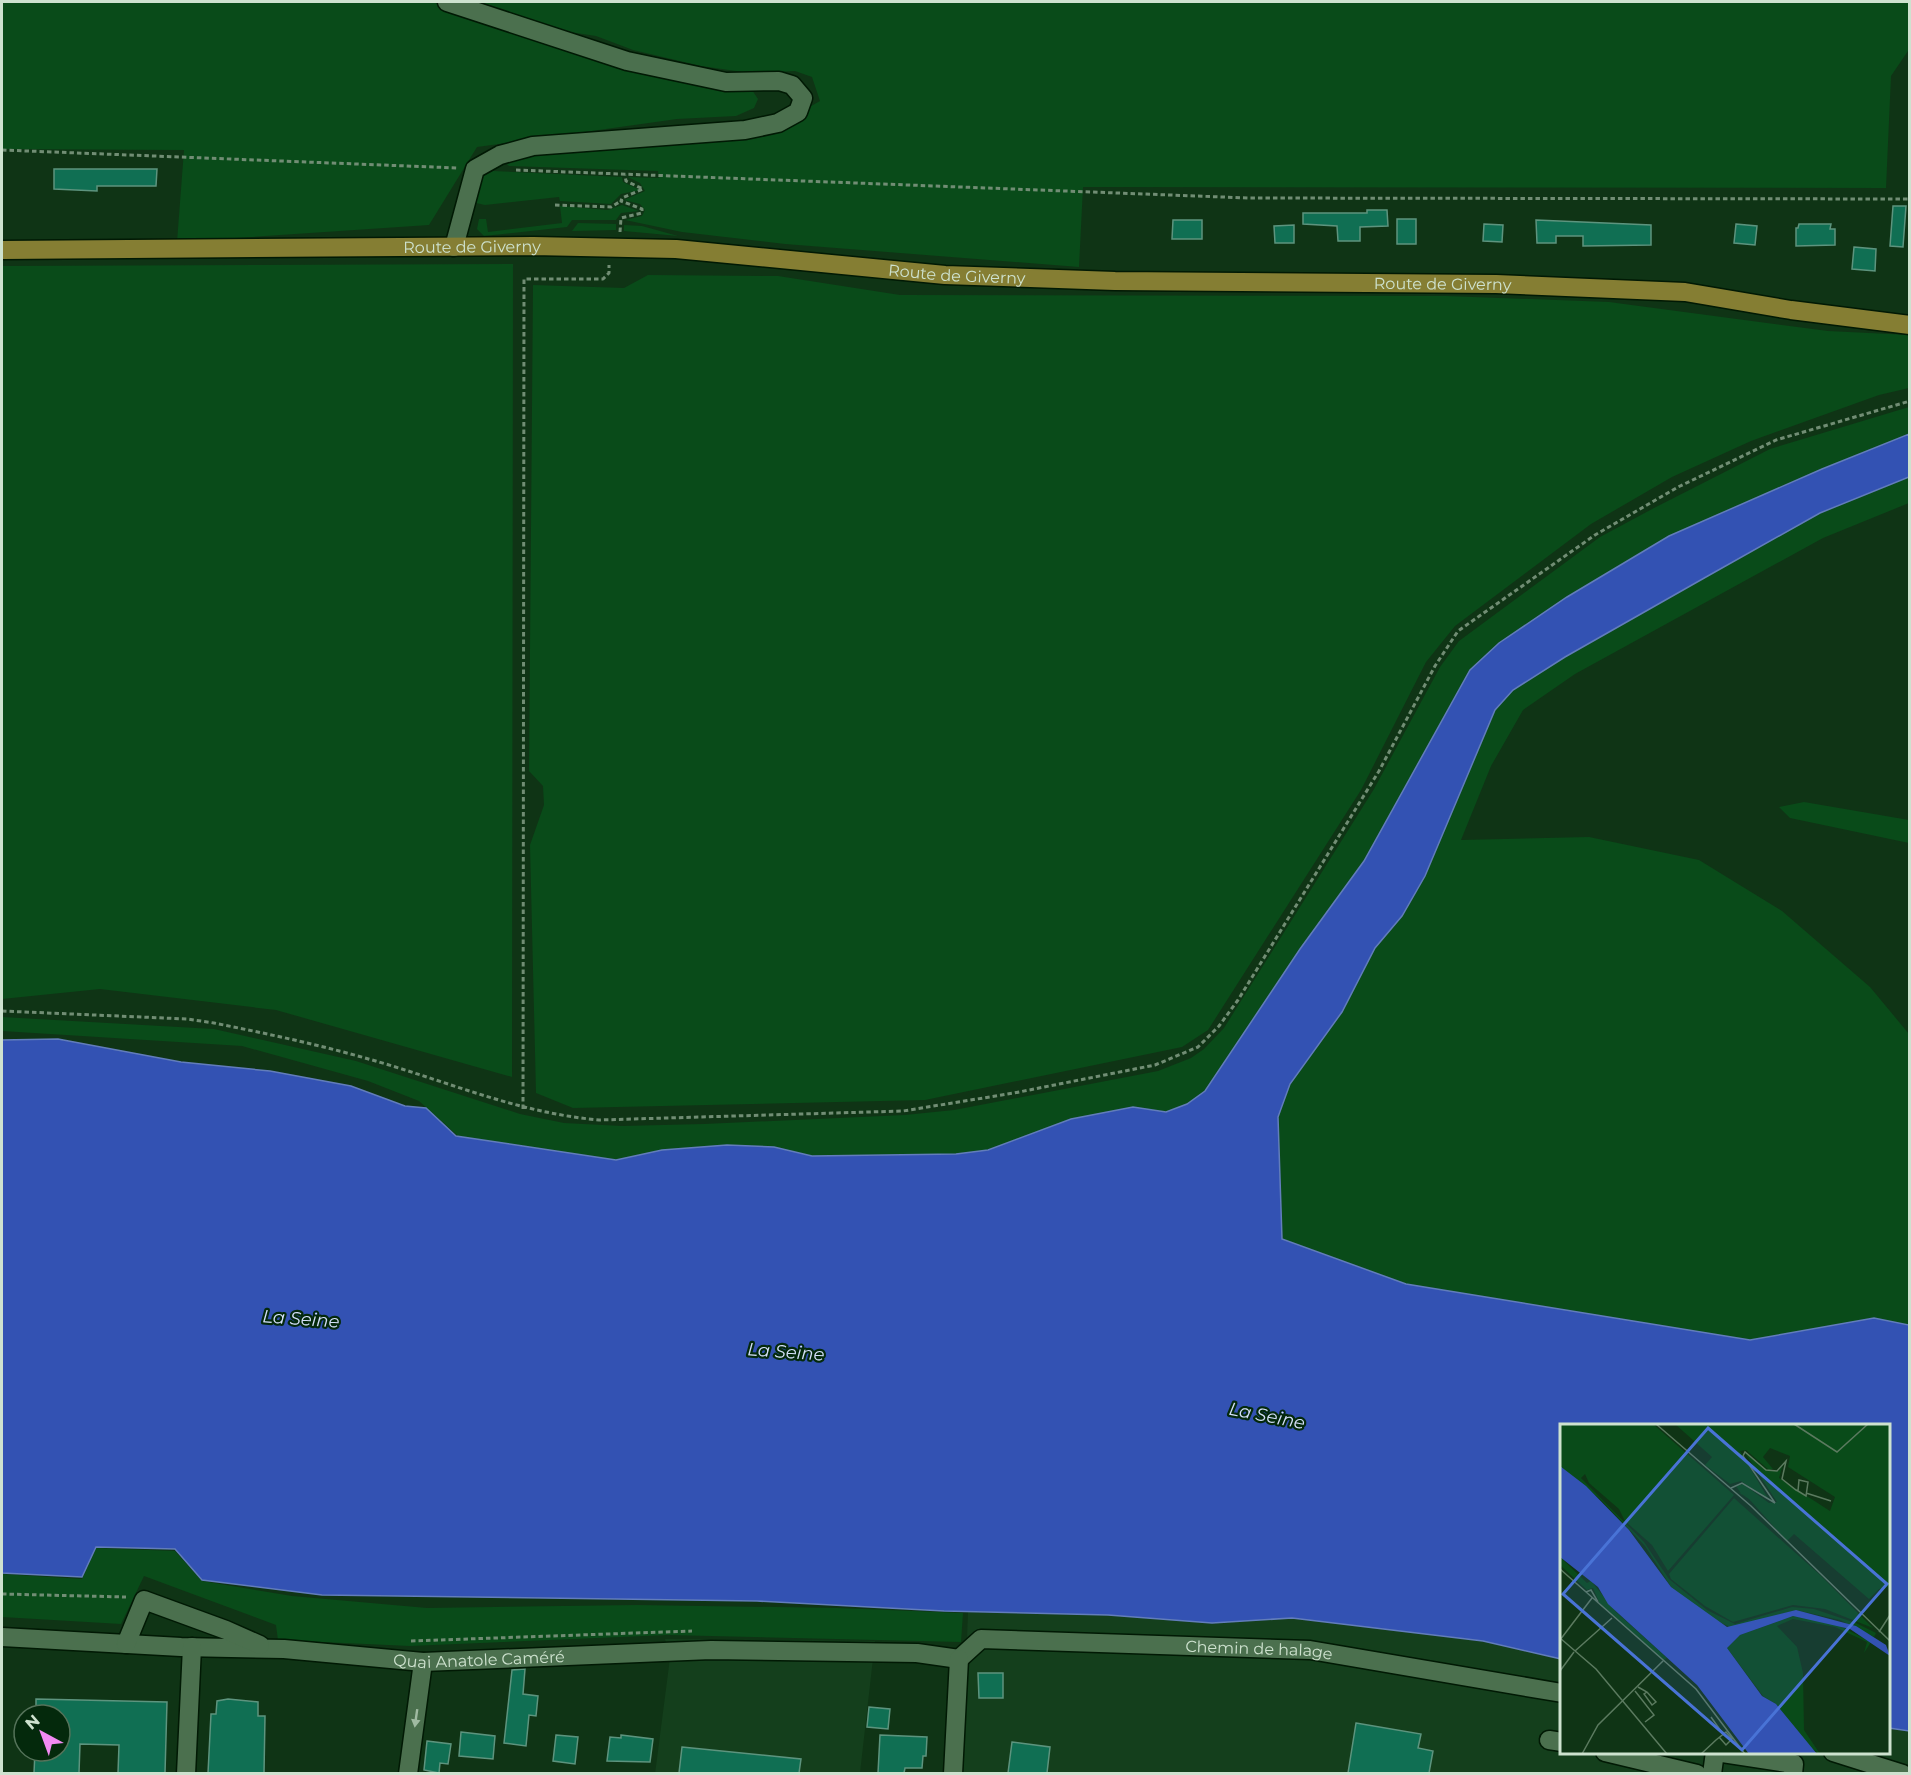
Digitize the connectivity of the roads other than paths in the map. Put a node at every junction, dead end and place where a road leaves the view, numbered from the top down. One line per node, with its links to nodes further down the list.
1 (447, 2): 2 (street)
2 (454, 247): 3 (main road, Route de Giverny); 4 (main road, Route de Giverny)
3 (2, 250)
4 (1910, 325)
5 (2, 1636): 6 (street, Quai Anatole Caméré)
6 (126, 1644): 7 (street, Quai Anatole Caméré); 8 (street)
7 (192, 1647): 8 (street, Quai Anatole Caméré); 16 (street)
8 (269, 1649): 10 (street, Quai Anatole Caméré)
9 (959, 1659): 10 (street, Quai Anatole Caméré); 11 (street, Chemin de halage); 18 (street)
10 (423, 1662): 17 (street, one-way to 17)
11 (1560, 1693)
12 (1614, 1754): 19 (street)
13 (1716, 1754): 20 (street)
14 (1729, 1754): 21 (street)
15 (1840, 1754): 22 (street)
16 (186, 1773)
17 (408, 1773)
18 (953, 1773)
19 (1697, 1773)
20 (1712, 1773)
21 (1793, 1773)
22 (1903, 1773)

